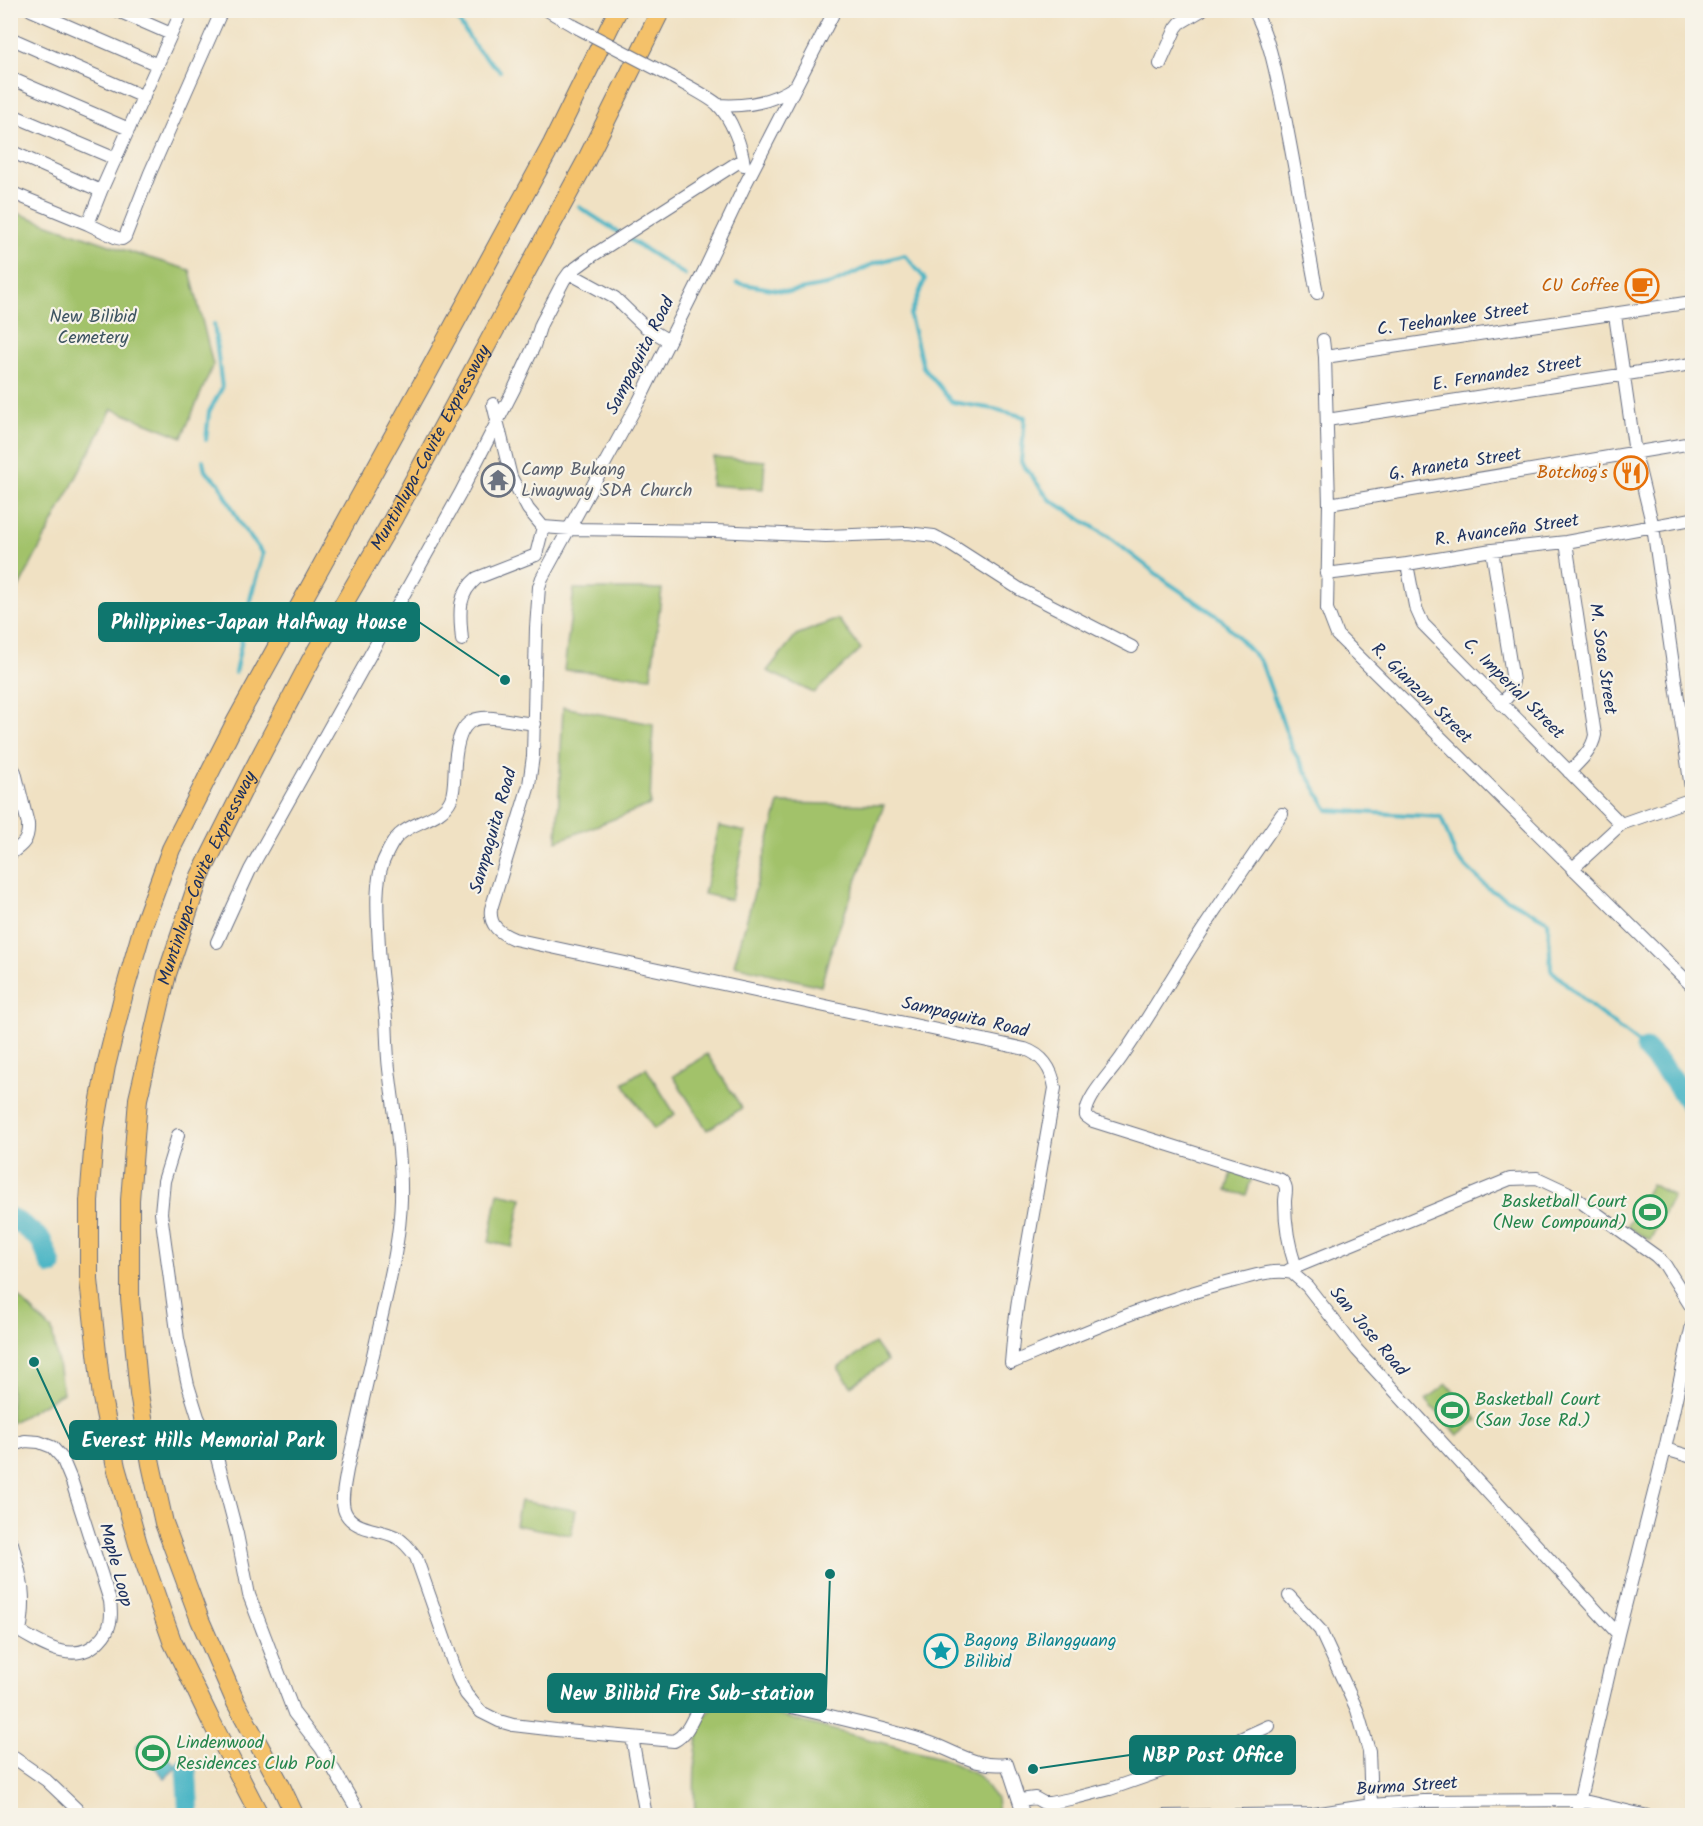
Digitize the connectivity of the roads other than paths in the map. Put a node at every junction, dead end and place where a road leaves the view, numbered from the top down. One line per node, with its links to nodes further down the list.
1 (31, 10): 14 (street)
2 (116, 10): 11 (street)
3 (182, 10): 11 (street)
4 (222, 10): 27 (street)
5 (547, 10): 18 (street, bridge)
6 (618, 10): 85 (highway)
7 (662, 10): 86 (highway, Muntinlupa-Cavite Expressway)
8 (835, 10): 16 (street, Sampaguita Road)
9 (1202, 10): 13 (street)
10 (1254, 10): 29 (street)
11 (171, 34): 14 (street)
12 (10, 38): 17 (street)
13 (1161, 64)
14 (159, 65): 17 (street)
15 (10, 78): 20 (street)
16 (798, 84): 18 (street); 24 (street, Sampaguita Road)
17 (144, 97): 20 (street)
18 (718, 105): 23 (street)
19 (10, 114): 22 (street)
20 (129, 129): 22 (street)
21 (10, 151): 25 (street)
22 (116, 159): 25 (street)
23 (743, 159): 24 (street); 28 (street)
24 (744, 187): 33 (street, Sampaguita Road)
25 (101, 191): 27 (street)
26 (10, 192): 27 (street)
27 (88, 224)
28 (569, 273): 33 (street); 39 (street)
29 (1317, 293)
30 (1692, 302): 31 (street, C. Teehankee Street)
31 (1615, 315): 34 (street, C. Teehankee Street); 36 (street)
32 (1323, 340): 34 (street, R. Gianzon Street)
33 (669, 341): 46 (street, Sampaguita Road)
34 (1325, 357): 38 (street, R. Gianzon Street)
35 (1692, 364): 36 (street, E. Fernandez Street)
36 (1623, 375): 38 (street, E. Fernandez Street); 41 (street)
37 (493, 404): 39 (street)
38 (1327, 420): 42 (street, R. Gianzon Street)
39 (497, 421): 44 (street); 65 (street)
40 (1692, 443): 41 (street, G. Araneta Street)
41 (1635, 453): 42 (street, G. Araneta Street); 45 (street)
42 (1329, 504): 52 (street, R. Gianzon Street)
43 (1692, 519): 45 (street, R. Avanceña Street)
44 (543, 527): 46 (street); 49 (street)
45 (1653, 527): 47 (street, R. Avanceña Street); 59 (street)
46 (570, 529): 51 (street, Sampaguita Road); 54 (street)
47 (1566, 542): 48 (street, R. Avanceña Street); 58 (street, M. Sosa Street)
48 (1492, 550): 50 (street, R. Avanceña Street); 55 (street)
49 (536, 555): 51 (street); 53 (street)
50 (1407, 564): 52 (street, R. Avanceña Street); 55 (street, C. Imperial Street)
51 (549, 567): 56 (street, Sampaguita Road)
52 (1326, 574): 64 (street, R. Gianzon Street)
53 (462, 640)
54 (1132, 647)
55 (1501, 704): 58 (street, C. Imperial Street)
56 (535, 724): 68 (street, Sampaguita Road); 79 (street)
57 (10, 764): 63 (street)
58 (1569, 772): 62 (street, C. Imperial Street)
59 (1692, 795)
60 (1692, 799): 62 (street)
61 (1282, 814): 68 (street)
62 (1621, 824): 64 (street)
63 (10, 854)
64 (1572, 869): 66 (street, R. Gianzon Street)
65 (217, 942)
66 (1692, 986)
67 (178, 1135): 87 (street)
68 (1290, 1269): 69 (street); 77 (street, San Jose Road)
69 (1692, 1308)
70 (1692, 1325): 72 (street)
71 (10, 1446): 76 (street, Maple Loop)
72 (1665, 1449): 73 (street); 77 (street)
73 (1692, 1457)
74 (12, 1543): 76 (street)
75 (1289, 1596): 83 (street)
76 (15, 1629)
77 (1618, 1634): 82 (street)
78 (1269, 1726): 81 (street)
79 (632, 1737): 81 (street); 88 (street)
80 (10, 1755): 84 (street)
81 (1020, 1800): 89 (street)
82 (1580, 1800): 83 (street, Burma Street); 91 (street); 92 (street, Burma Street)
83 (1371, 1805): 90 (street, Burma Street)
84 (84, 1815)
85 (260, 1815)
86 (295, 1815)
87 (361, 1815)
88 (646, 1815)
89 (1024, 1815)
90 (1165, 1815)
91 (1576, 1815)
92 (1648, 1815)

